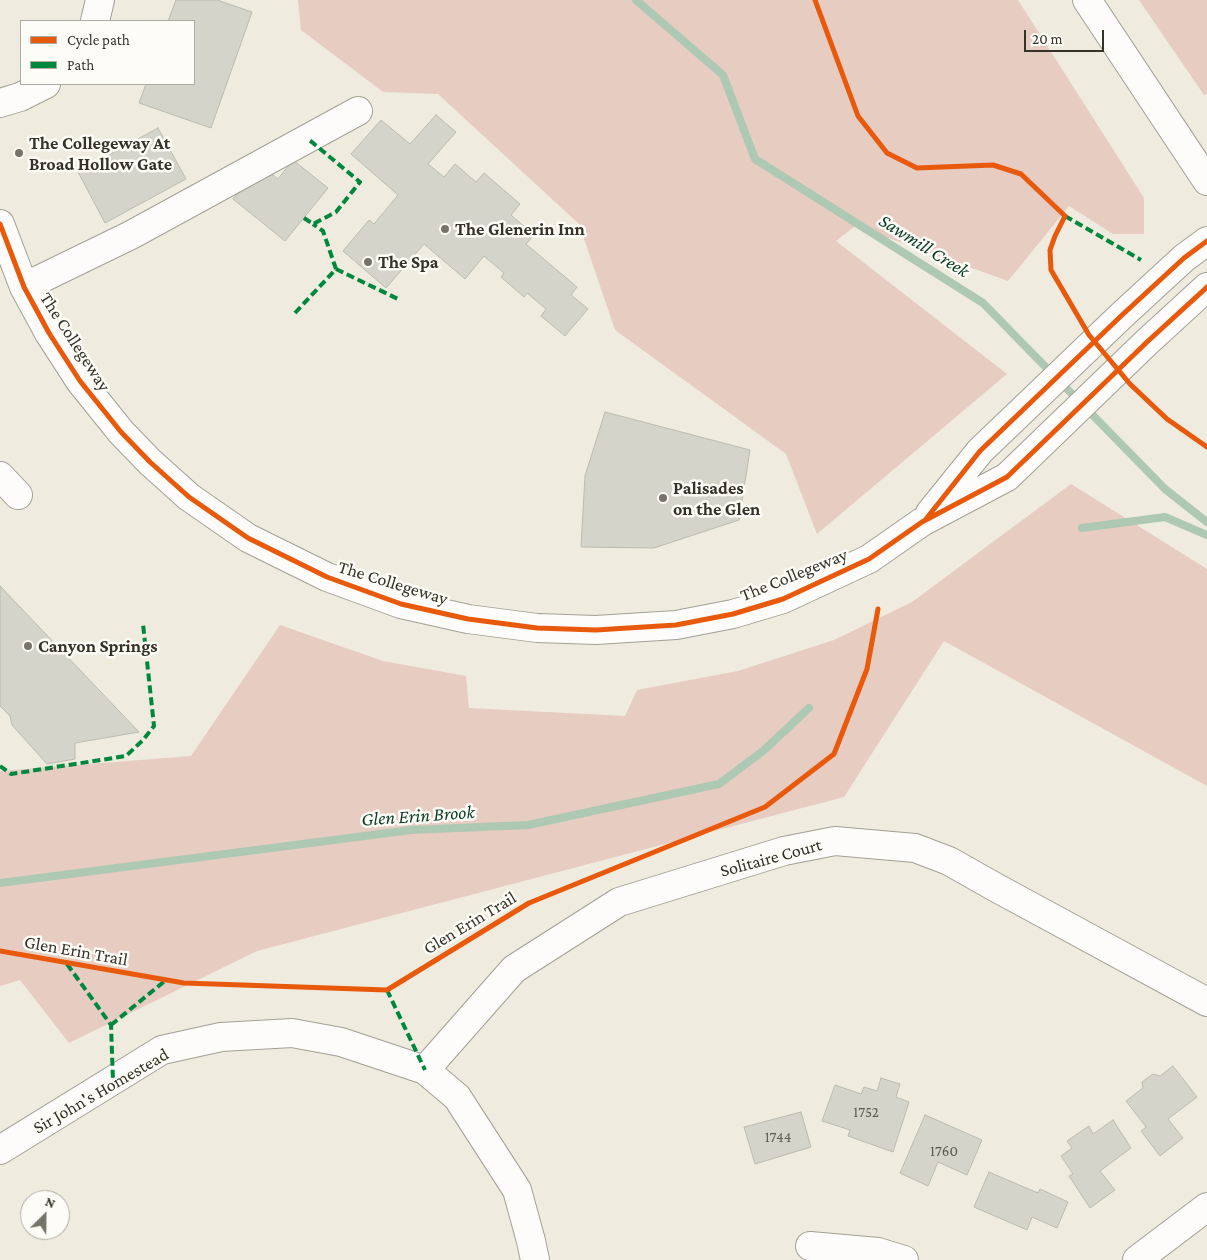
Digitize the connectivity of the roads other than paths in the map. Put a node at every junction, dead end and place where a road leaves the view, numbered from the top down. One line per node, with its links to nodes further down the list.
1 (100, 0): 3 (street)
2 (1087, 0): 7 (street)
3 (95, 20)
4 (44, 85): 5 (street)
5 (0, 103)
6 (358, 112): 10 (street)
7 (1207, 181)
8 (0, 224): 10 (street, The Collegeway)
9 (1207, 241): 12 (street, The Collegeway)
10 (24, 287): 12 (street, The Collegeway)
11 (1207, 287): 12 (street, The Collegeway)
12 (922, 522)
13 (1207, 1002): 14 (street, Solitaire Court)
14 (425, 1070): 15 (street, Sir John's Homestead); 18 (street, Sir John's Homestead)
15 (0, 1150)
16 (1207, 1207): 20 (street)
17 (810, 1246): 19 (street)
18 (535, 1260)
19 (904, 1260)
20 (1137, 1260)

